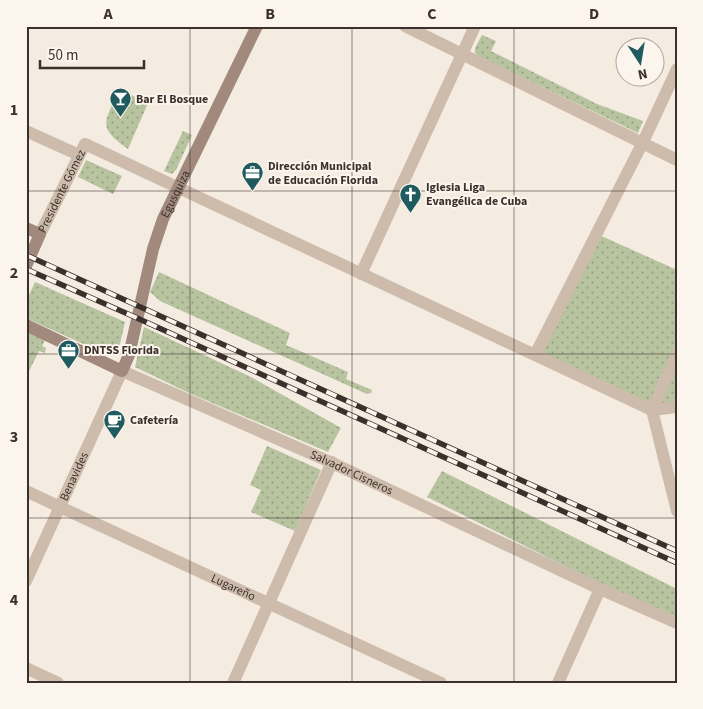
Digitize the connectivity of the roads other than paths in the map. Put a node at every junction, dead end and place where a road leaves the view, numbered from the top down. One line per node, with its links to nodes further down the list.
1 (257, 26): 10 (main road, Egusquiza)
2 (405, 26): 4 (street)
3 (475, 26): 4 (street)
4 (462, 54): 7 (street); 14 (street)
5 (677, 69): 7 (street)
6 (26, 131): 8 (street)
7 (643, 142): 9 (street); 17 (street)
8 (82, 150): 10 (street); 12 (street, Presidente Gómez)
9 (677, 160)
10 (177, 187): 14 (street); 18 (main road, Egusquiza)
11 (26, 228): 12 (main road)
12 (40, 234): 13 (main road, Presidente Gómez)
13 (26, 266)
14 (361, 274): 17 (street)
15 (26, 325): 18 (main road, Salvador Cisneros)
16 (677, 354): 20 (street)
17 (535, 355): 20 (street)
18 (122, 371): 21 (street, Salvador Cisneros); 23 (street, Benavides)
19 (677, 407): 20 (street)
20 (652, 410): 24 (street)
21 (332, 462): 26 (street, Salvador Cisneros); 27 (street)
22 (26, 492): 23 (street, Lugareño)
23 (60, 507): 25 (street, Benavides); 27 (street, Lugareño)
24 (677, 511)
25 (26, 581)
26 (600, 589): 28 (street, Salvador Cisneros); 33 (street)
27 (269, 602): 31 (street); 32 (street, Lugareño)
28 (677, 623)
29 (26, 668): 30 (street)
30 (58, 683)
31 (233, 683)
32 (441, 683)
33 (558, 683)

